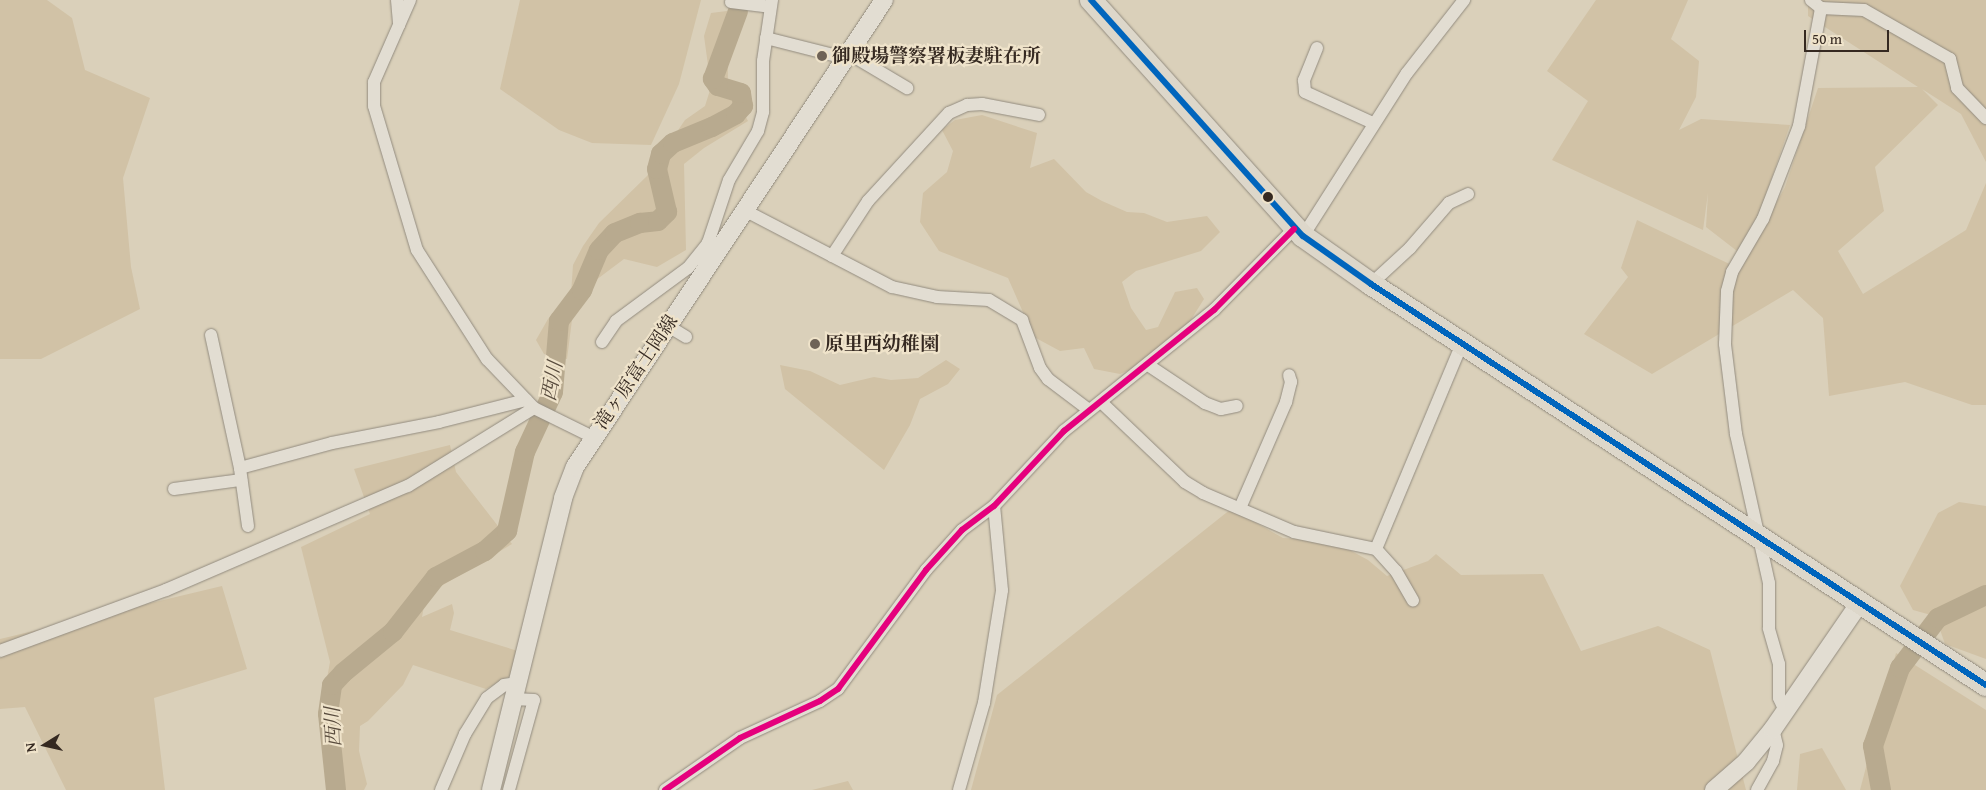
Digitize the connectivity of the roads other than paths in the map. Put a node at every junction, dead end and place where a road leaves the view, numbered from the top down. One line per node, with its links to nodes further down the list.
1 (397, 0): 9 (street)
2 (410, 0): 9 (street)
3 (884, 0): 12 (main road, 滝ヶ原富士岡線)
4 (1464, 0): 16 (street)
5 (731, 2): 7 (street)
6 (1095, 2): 19 (highway)
7 (771, 4): 10 (street)
8 (1816, 4): 15 (street); 40 (street)
9 (400, 30): 31 (street)
10 (766, 38): 12 (street); 20 (street)
11 (1317, 48): 16 (street)
12 (847, 55): 13 (street); 18 (main road, 滝ヶ原富士岡線)
13 (907, 88)
14 (1039, 116): 21 (street)
15 (1986, 118)
16 (1373, 123): 19 (street)
17 (1468, 194): 22 (street)
18 (744, 210): 20 (main road, 滝ヶ原富士岡線); 21 (street)
19 (1299, 232): 22 (highway); 28 (street)
20 (713, 246): 23 (main road, 滝ヶ原富士岡線); 26 (street)
21 (832, 256): 33 (street)
22 (1371, 284): 27 (highway)
23 (668, 326): 25 (street); 34 (main road, 滝ヶ原富士岡線)
24 (211, 335): 35 (street)
25 (686, 338)
26 (602, 342)
27 (1462, 343): 40 (highway); 41 (street)
28 (1148, 365): 30 (street); 32 (street)
29 (1290, 375): 38 (street)
30 (1101, 402): 33 (street); 38 (street)
31 (530, 404): 34 (street); 35 (street); 44 (street)
32 (1237, 406)
33 (1089, 410): 37 (street)
34 (592, 437): 46 (main road, 滝ヶ原富士岡線)
35 (240, 474): 36 (street); 39 (street)
36 (174, 489)
37 (994, 506): 52 (street); 53 (street)
38 (1240, 508): 41 (street)
39 (248, 526)
40 (1760, 540): 43 (highway); 47 (street)
41 (1376, 549): 42 (street)
42 (1413, 600)
43 (1859, 604): 45 (highway); 47 (main road)
44 (0, 651)
45 (1986, 685)
46 (516, 691): 49 (street); 50 (main road, 滝ヶ原富士岡線); 51 (street)
47 (1785, 711): 48 (main road)
48 (1773, 728): 54 (main road); 55 (street)
49 (441, 790)
50 (491, 790)
51 (509, 790)
52 (665, 790)
53 (959, 790)
54 (1714, 790)
55 (1757, 790)

